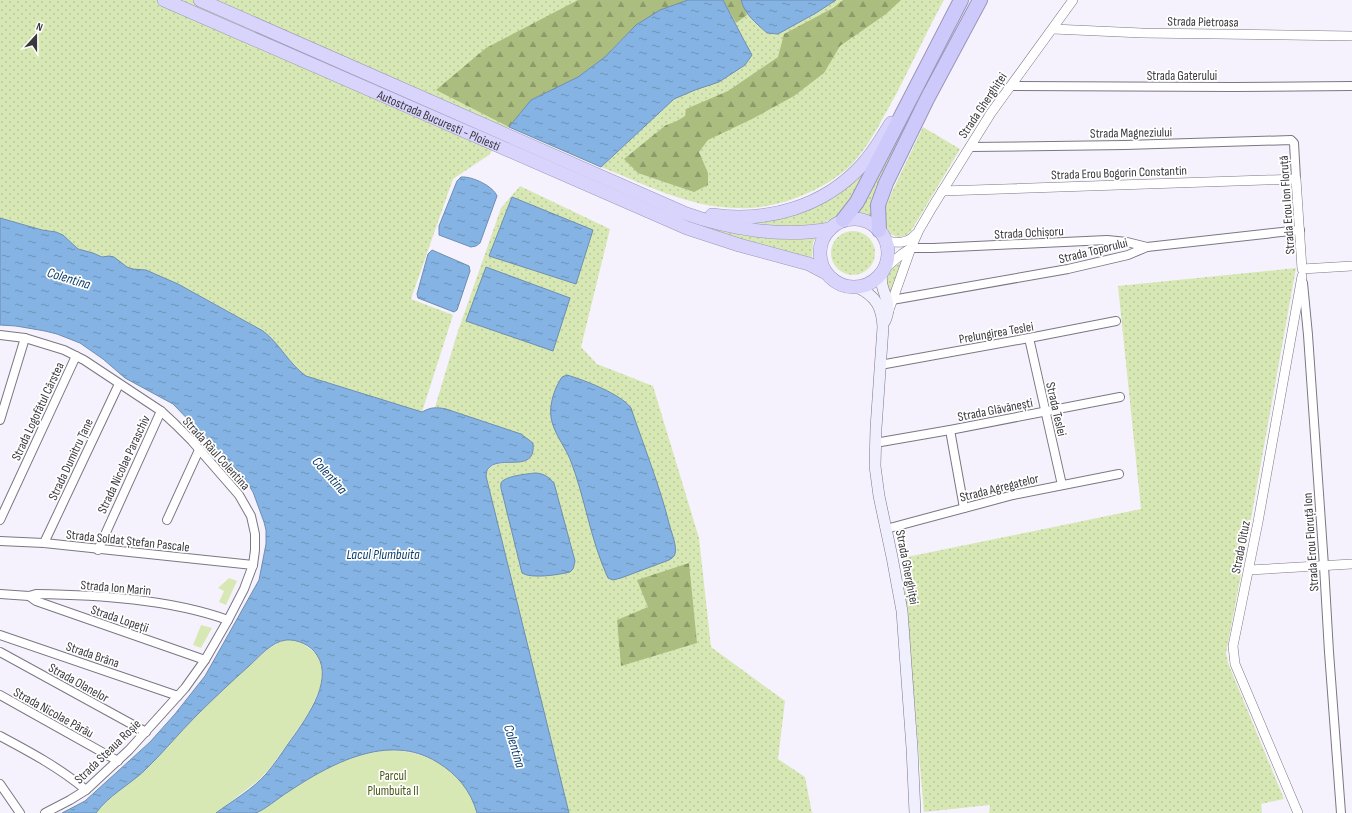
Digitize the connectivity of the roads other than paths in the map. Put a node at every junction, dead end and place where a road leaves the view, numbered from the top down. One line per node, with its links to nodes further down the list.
1 (164, 0): 14 (highway, Autostrada Bucuresti - Ploiesti)
2 (200, 0): 14 (highway, Autostrada Bucuresti - Ploiesti)
3 (961, 0): 10 (highway)
4 (980, 0): 21 (highway)
5 (1074, 0): 6 (street, Strada Gherghiței)
6 (1053, 29): 7 (street, Strada Pietroasa); 8 (street, Strada Gherghiței)
7 (1352, 36)
8 (1012, 86): 9 (street, Strada Gaterului); 12 (street, Strada Gherghiței)
9 (1352, 86)
10 (912, 96): 16 (highway); 17 (highway)
11 (1293, 141): 12 (street, Strada Magneziului); 13 (street, Strada Erou Ion Floruță)
12 (970, 147): 15 (street, Strada Gherghiței)
13 (1296, 178): 15 (street, Strada Erou Bogorin Constantin); 20 (street, Strada Erou Ion Floruță)
14 (612, 189): 16 (highway); 26 (highway, Autostrada Bucuresti - Ploiesti)
15 (942, 191): 19 (street, Strada Gherghiței)
16 (653, 200): 18 (highway)
17 (844, 220): 18 (highway); 21 (highway)
18 (830, 229): 26 (highway)
19 (919, 230): 21 (street, Strada Gherghiței); 23 (street, Strada Gherghiței)
20 (1300, 230): 22 (street, Strada Toporului); 27 (street, Strada Erou Ion Floruță)
21 (882, 235): 25 (highway)
22 (1147, 247): 23 (street, Strada Ochișoru); 29 (street, Strada Toporului)
23 (911, 248): 25 (street, Strada Gherghiței); 29 (street, Strada Gherghiței)
24 (1352, 266): 27 (street)
25 (883, 270): 28 (highway); 30 (main road, Strada Gherghiței)
26 (826, 272): 28 (highway)
27 (1302, 272): 57 (street, Strada Erou Floruță Ion); 58 (street, Strada Oituz)
28 (857, 287): 32 (main road, Strada Gherghiței)
29 (892, 300): 30 (street, Strada Gherghiței)
30 (888, 311): 32 (main road, Strada Gherghiței)
31 (1116, 321): 35 (street, Prelungirea Teslei)
32 (883, 328): 37 (main road, Strada Gherghiței)
33 (0, 335): 34 (street, Strada Râul Colentina)
34 (25, 338): 36 (street, Strada Râul Colentina); 42 (street)
35 (1029, 338): 37 (street, Prelungirea Teslei); 41 (street, Strada Teslei)
36 (76, 356): 38 (street, Strada Râul Colentina); 49 (street, Strada Logofătul Cârstea)
37 (880, 365): 44 (main road, Strada Gherghiței)
38 (119, 384): 40 (street, Strada Râul Colentina); 53 (street, Strada Dumitru Țane)
39 (1120, 397): 41 (street, Strada Glăvănești)
40 (161, 411): 45 (street, Strada Râul Colentina); 54 (street, Strada Nicolae Paraschiv)
41 (1046, 411): 43 (street, Strada Glăvănești); 47 (street, Strada Teslei)
42 (0, 420)
43 (950, 430): 44 (street, Strada Glăvănești); 48 (street)
44 (875, 443): 51 (main road, Strada Gherghiței)
45 (199, 450): 50 (street); 56 (street, Strada Râul Colentina)
46 (1119, 474): 47 (street, Strada Agregatelor)
47 (1062, 485): 48 (street, Strada Agregatelor)
48 (964, 508): 51 (street, Strada Agregatelor)
49 (0, 520)
50 (167, 520)
51 (886, 529): 74 (main road, Strada Gherghiței)
52 (0, 541): 53 (street, Strada Soldat Ștefan Pascale)
53 (44, 543): 54 (street, Strada Soldat Ștefan Pascale)
54 (98, 550): 56 (street, Strada Soldat Ștefan Pascale)
55 (1352, 564): 57 (street)
56 (253, 565): 61 (street, Strada Râul Colentina)
57 (1324, 566): 58 (street); 76 (street, Strada Erou Floruță Ion)
58 (1249, 570): 75 (street, Strada Oituz)
59 (0, 594): 60 (street, Strada Ion Marin)
60 (29, 596): 61 (street, Strada Ion Marin); 64 (street, Strada Lopeții)
61 (228, 620): 64 (street, Strada Râul Colentina)
62 (0, 635): 66 (street, Strada Brâna)
63 (0, 652): 67 (street, Strada Olanelor)
64 (205, 660): 66 (street, Strada Râul Colentina)
65 (0, 695): 69 (street, Strada Nicolae Pârâu)
66 (178, 696): 67 (street, Strada Steaua Roșie)
67 (146, 732): 69 (street, Strada Steaua Roșie)
68 (0, 736): 71 (street)
69 (118, 761): 71 (street, Strada Steaua Roșie)
70 (0, 784): 72 (street)
71 (86, 790): 73 (street, Strada Steaua Roșie)
72 (20, 813)
73 (45, 813)
74 (915, 813)
75 (1298, 813)
76 (1341, 813)

